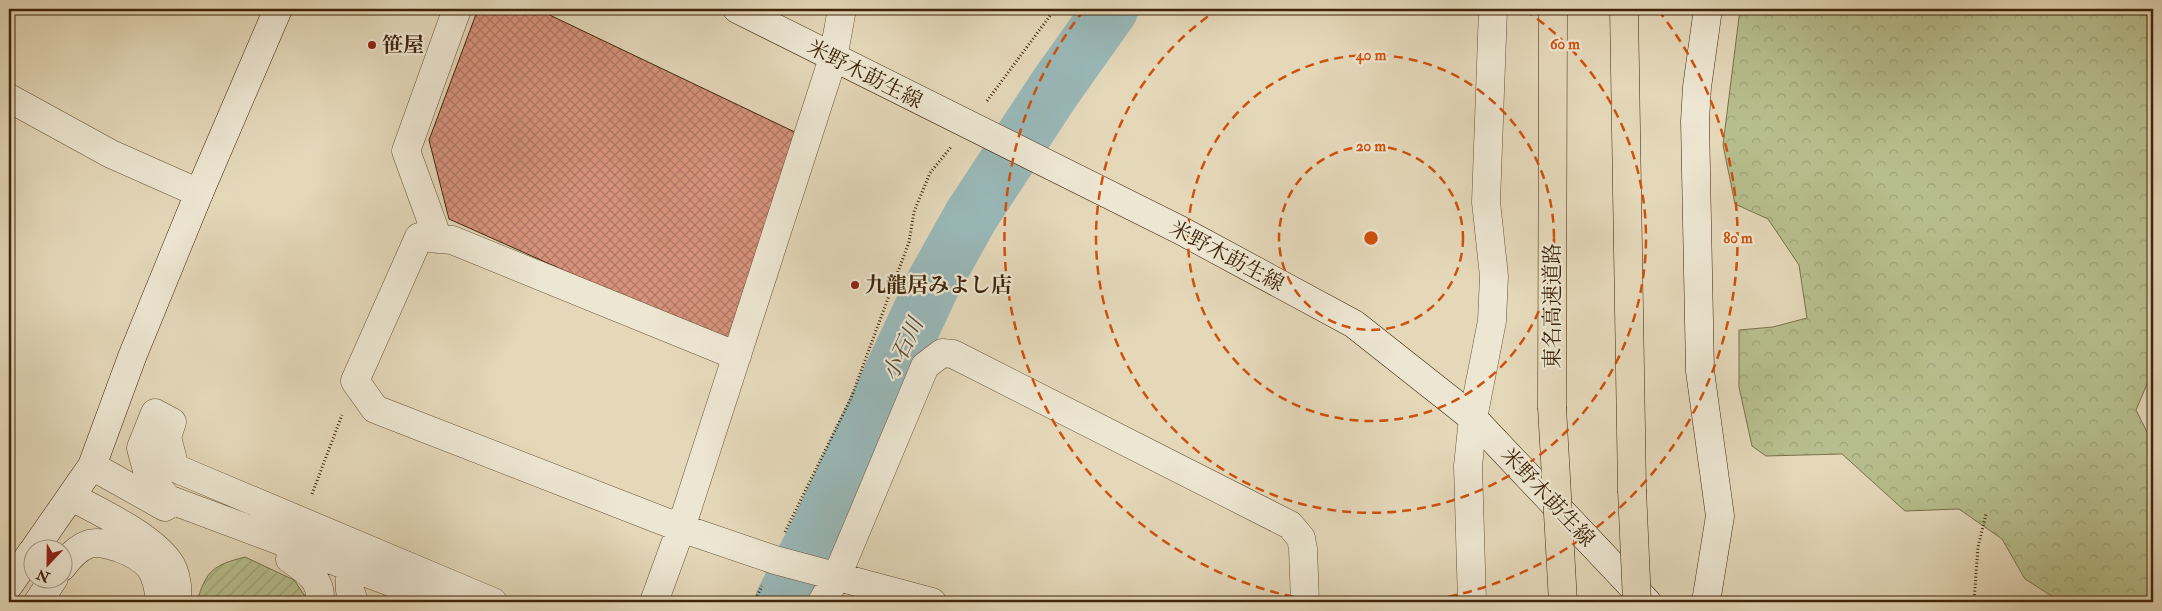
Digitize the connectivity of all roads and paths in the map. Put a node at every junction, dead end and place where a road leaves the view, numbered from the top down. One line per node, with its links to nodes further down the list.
1 (278, 9): 13 (street)
2 (457, 9): 14 (street)
3 (737, 9): 10 (street, 米野木莇生線)
4 (842, 9): 10 (street)
5 (1055, 9): 12 (path)
6 (1493, 9): 17 (street)
7 (1553, 9): 45 (highway, 東名高速道路, bridge)
8 (1624, 9): 46 (highway, bridge)
9 (1708, 9): 48 (street)
10 (833, 58): 12 (street, 米野木莇生線); 15 (street)
11 (9, 98): 13 (street)
12 (968, 126): 17 (street, 米野木莇生線); 26 (path)
13 (199, 193): 18 (street)
14 (438, 239): 15 (street); 16 (street)
15 (737, 356): 22 (street)
16 (355, 381): 21 (path); 22 (street)
17 (1474, 418): 44 (street); 47 (street, 米野木莇生線)
18 (92, 466): 19 (street); 25 (street)
19 (72, 497): 23 (street); 35 (street)
20 (1986, 514): 49 (path)
21 (301, 522): 28 (street); 39 (street)
22 (681, 528): 26 (street); 40 (street)
23 (42, 538)
24 (72, 555): 34 (street)
25 (290, 559): 28 (street); 36 (street)
26 (775, 560): 29 (street)
27 (22, 567): 30 (street)
28 (349, 567): 32 (street); 38 (street)
29 (838, 576): 41 (street); 42 (street); 43 (street)
30 (9, 586)
31 (47, 588): 33 (street)
32 (370, 597): 37 (street)
33 (38, 602)
34 (160, 602)
35 (178, 602)
36 (320, 602)
37 (413, 602)
38 (435, 602)
39 (493, 602)
40 (654, 602)
41 (822, 602)
42 (932, 602)
43 (1305, 602)
44 (1472, 602)
45 (1563, 602)
46 (1637, 602)
47 (1647, 602)
48 (1706, 602)
49 (1974, 602)

